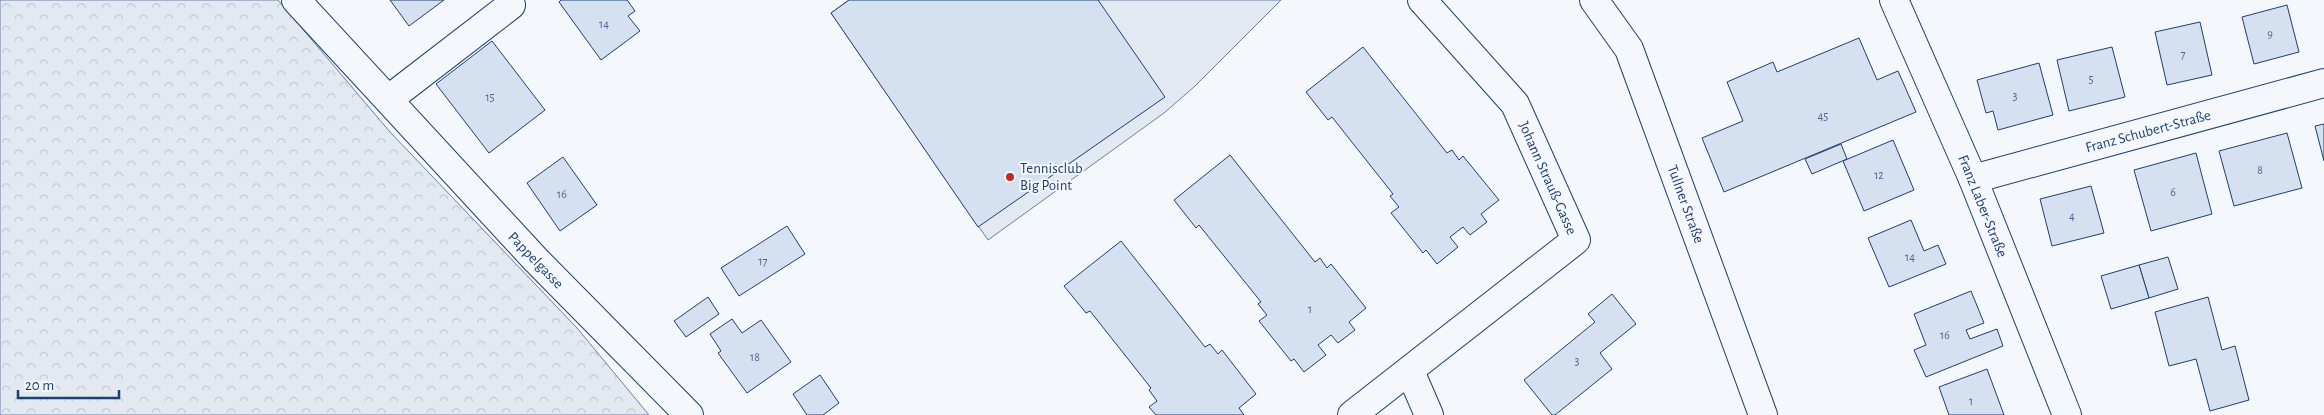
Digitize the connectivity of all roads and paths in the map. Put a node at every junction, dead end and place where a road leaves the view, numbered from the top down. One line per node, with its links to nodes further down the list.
1 (296, 0): 7 (street, Pappelgasse)
2 (1422, 0): 9 (street, Johann Strauß-Gasse)
3 (1594, 0): 13 (street, Tullner Straße)
4 (1894, 0): 8 (street, Franz Laber-Straße)
5 (511, 5): 7 (street)
6 (2324, 83): 8 (street, Franz Schubert-Straße)
7 (389, 99): 10 (street, Pappelgasse)
8 (1973, 179): 14 (street, Franz Laber-Straße)
9 (1410, 371): 11 (street, Johann Strauß-Gasse); 12 (street)
10 (689, 415)
11 (1352, 415)
12 (1429, 415)
13 (1763, 415)
14 (2067, 415)

